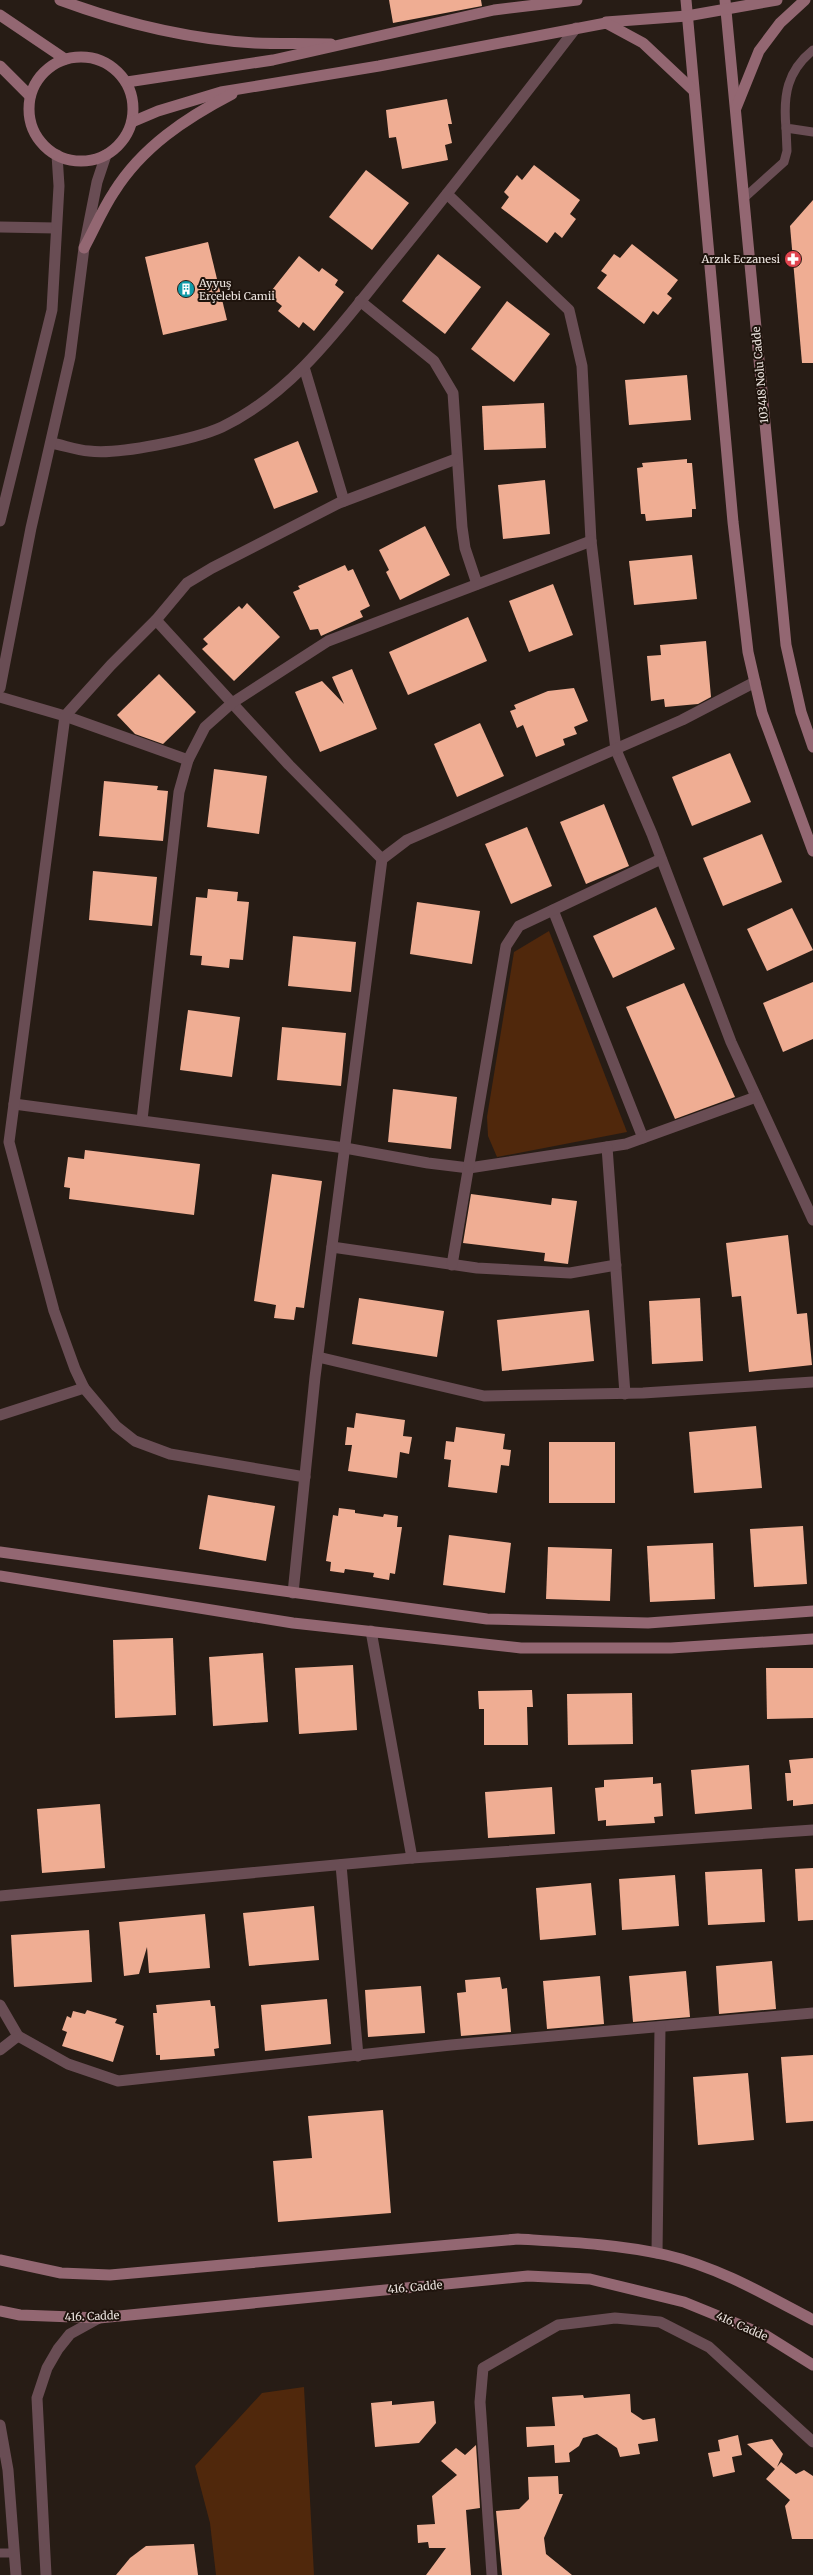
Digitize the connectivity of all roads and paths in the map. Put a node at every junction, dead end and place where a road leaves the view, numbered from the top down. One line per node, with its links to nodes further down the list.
1 (60, 0): 11 (main road)
2 (577, 0): 11 (main road)
3 (686, 0): 8 (main road)
4 (777, 0): 6 (main road)
5 (805, 0): 19 (main road)
6 (726, 5): 8 (main road); 19 (main road, 103418 Nolu Cadde)
7 (0, 15): 13 (main road)
8 (687, 16): 9 (main road); 17 (main road)
9 (606, 22): 10 (main road); 17 (main road)
10 (576, 28): 16 (main road); 25 (street)
11 (352, 44): 15 (main road)
12 (813, 50): 21 (lane)
13 (65, 59): 15 (main road); 18 (main road)
14 (0, 66): 18 (main road)
15 (127, 82): 20 (main road)
16 (245, 87): 20 (main road); 29 (main road)
17 (693, 90): 39 (main road)
18 (30, 96): 23 (main road)
19 (736, 110): 26 (main road, 103418 Nolu Cadde)
20 (132, 122): 24 (main road)
21 (786, 128): 22 (lane); 26 (lane)
22 (813, 132)
23 (56, 155): 24 (main road); 28 (street)
24 (106, 155): 29 (street)
25 (448, 194): 30 (street); 36 (street)
26 (744, 198): 44 (main road, 103418 Nolu Cadde)
27 (0, 227): 28 (street)
28 (56, 228): 35 (street)
29 (84, 248): 32 (street)
30 (360, 301): 31 (street); 33 (street)
31 (304, 368): 32 (street); 34 (street)
32 (51, 443): 40 (street)
33 (456, 459): 34 (street); 37 (street)
34 (344, 501): 38 (street)
35 (0, 521)
36 (591, 541): 37 (street); 45 (street)
37 (477, 584): 42 (street)
38 (156, 620): 42 (street); 43 (street)
39 (755, 682): 45 (street); 47 (main road)
40 (0, 688)
41 (0, 697): 43 (street)
42 (232, 703): 46 (street); 48 (street)
43 (65, 716): 46 (street); 52 (street)
44 (813, 747)
45 (616, 750): 48 (street); 49 (street)
46 (188, 760): 53 (street)
47 (813, 851)
48 (382, 859): 56 (street)
49 (661, 859): 50 (street); 51 (street)
50 (553, 910): 54 (street); 58 (street)
51 (756, 1097): 54 (street); 59 (street)
52 (14, 1104): 53 (street); 55 (street)
53 (142, 1120): 56 (street)
54 (643, 1138): 57 (street)
55 (4, 1144): 65 (street)
56 (345, 1148): 58 (street); 60 (street)
57 (607, 1148): 58 (street); 62 (street)
58 (469, 1168): 61 (street)
59 (813, 1220)
60 (332, 1247): 61 (street); 63 (street)
61 (452, 1265): 62 (street)
62 (616, 1266): 66 (street)
63 (318, 1357): 66 (street); 68 (street)
64 (813, 1382): 66 (street)
65 (84, 1388): 67 (street); 68 (street)
66 (625, 1394)
67 (0, 1415)
68 (305, 1478): 71 (street)
69 (0, 1552): 71 (main road)
70 (0, 1576): 73 (main road)
71 (293, 1593): 72 (main road)
72 (813, 1611)
73 (370, 1631): 74 (main road); 76 (street)
74 (813, 1639)
75 (813, 1830): 76 (street)
76 (412, 1858): 77 (street)
77 (341, 1864): 78 (street); 84 (street)
78 (0, 1896)
79 (0, 2005): 82 (street)
80 (813, 2013): 81 (street)
81 (660, 2027): 84 (street); 85 (street)
82 (18, 2036): 83 (street); 84 (street)
83 (0, 2050)
84 (358, 2056)
85 (657, 2254): 86 (main road); 89 (main road)
86 (0, 2260)
87 (0, 2311): 88 (main road, 416. Cadde)
88 (99, 2318): 90 (main road, 416. Cadde); 96 (street)
89 (813, 2320)
90 (813, 2365)
91 (0, 2425): 94 (street)
92 (813, 2442): 97 (street)
93 (0, 2553): 94 (lane)
94 (14, 2553): 95 (street)
95 (16, 2575)
96 (46, 2575)
97 (492, 2575)

